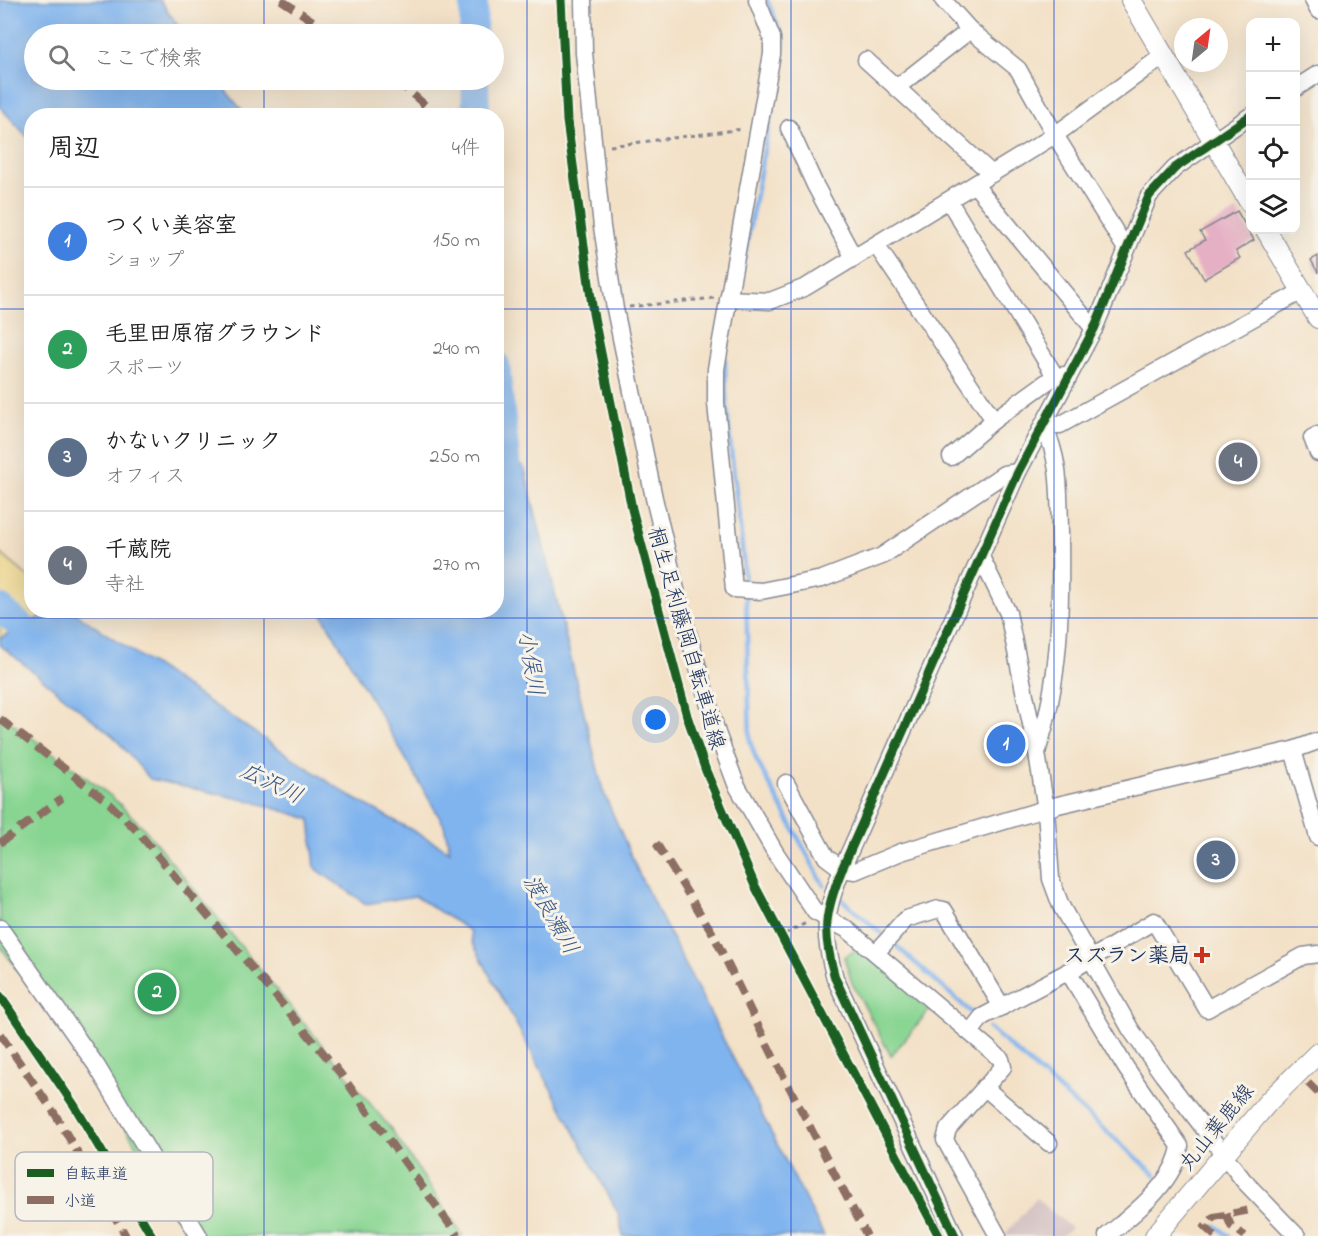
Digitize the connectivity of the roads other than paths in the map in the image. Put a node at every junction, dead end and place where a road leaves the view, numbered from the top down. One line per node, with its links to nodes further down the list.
1 (583, 0): 44 (street)
2 (757, 0): 26 (street)
3 (944, 0): 7 (street)
4 (1131, 0): 8 (main road)
5 (1313, 0): 6 (street)
6 (1318, 10)
7 (970, 30): 12 (street); 15 (street)
8 (1164, 56): 15 (street); 16 (main road)
9 (866, 60): 12 (street)
10 (1318, 74): 11 (street)
11 (1300, 85)
12 (896, 88): 17 (street)
13 (1246, 119): 16 (street)
14 (789, 128): 24 (street)
15 (1055, 135): 17 (street); 23 (street)
16 (1213, 140): 19 (main road); 23 (street)
17 (992, 174): 18 (street)
18 (975, 185): 20 (street); 28 (street)
19 (1246, 195)
20 (949, 201): 22 (street); 29 (street)
21 (1268, 234): 25 (main road)
22 (876, 245): 24 (street); 30 (street)
23 (1126, 249): 28 (street)
24 (854, 258): 26 (street)
25 (1302, 291): 27 (main road); 31 (street)
26 (735, 300): 35 (street)
27 (1318, 318)
28 (1094, 329): 29 (street)
29 (1063, 375): 30 (street); 31 (street)
30 (994, 420): 34 (street)
31 (1043, 425): 35 (street); 39 (street)
32 (1318, 435): 33 (street)
33 (1318, 453)
34 (951, 457)
35 (1018, 472): 36 (street)
36 (981, 557): 39 (street); 43 (street)
37 (1318, 741): 38 (street)
38 (1293, 750): 41 (street); 42 (street)
39 (1037, 753): 41 (street)
40 (786, 783): 43 (street)
41 (1046, 810): 43 (street); 48 (street)
42 (1318, 837)
43 (842, 869): 44 (street)
44 (818, 920): 46 (street); 59 (street)
45 (0, 928): 55 (street)
46 (876, 953): 50 (street); 51 (street)
47 (1318, 954): 48 (street)
48 (1091, 959): 49 (street); 56 (street)
49 (1068, 971): 50 (street); 61 (street)
50 (1002, 1006): 51 (street)
51 (971, 1031): 53 (street)
52 (1318, 1053): 56 (main road, 丸山葉鹿線)
53 (984, 1087): 54 (street); 60 (street)
54 (1049, 1143)
55 (148, 1152)
56 (1224, 1156): 62 (main road, 丸山葉鹿線); 63 (street)
57 (190, 1221): 58 (street)
58 (199, 1236)
59 (956, 1236)
60 (998, 1236)
61 (1107, 1236)
62 (1155, 1236)
63 (1297, 1236)

